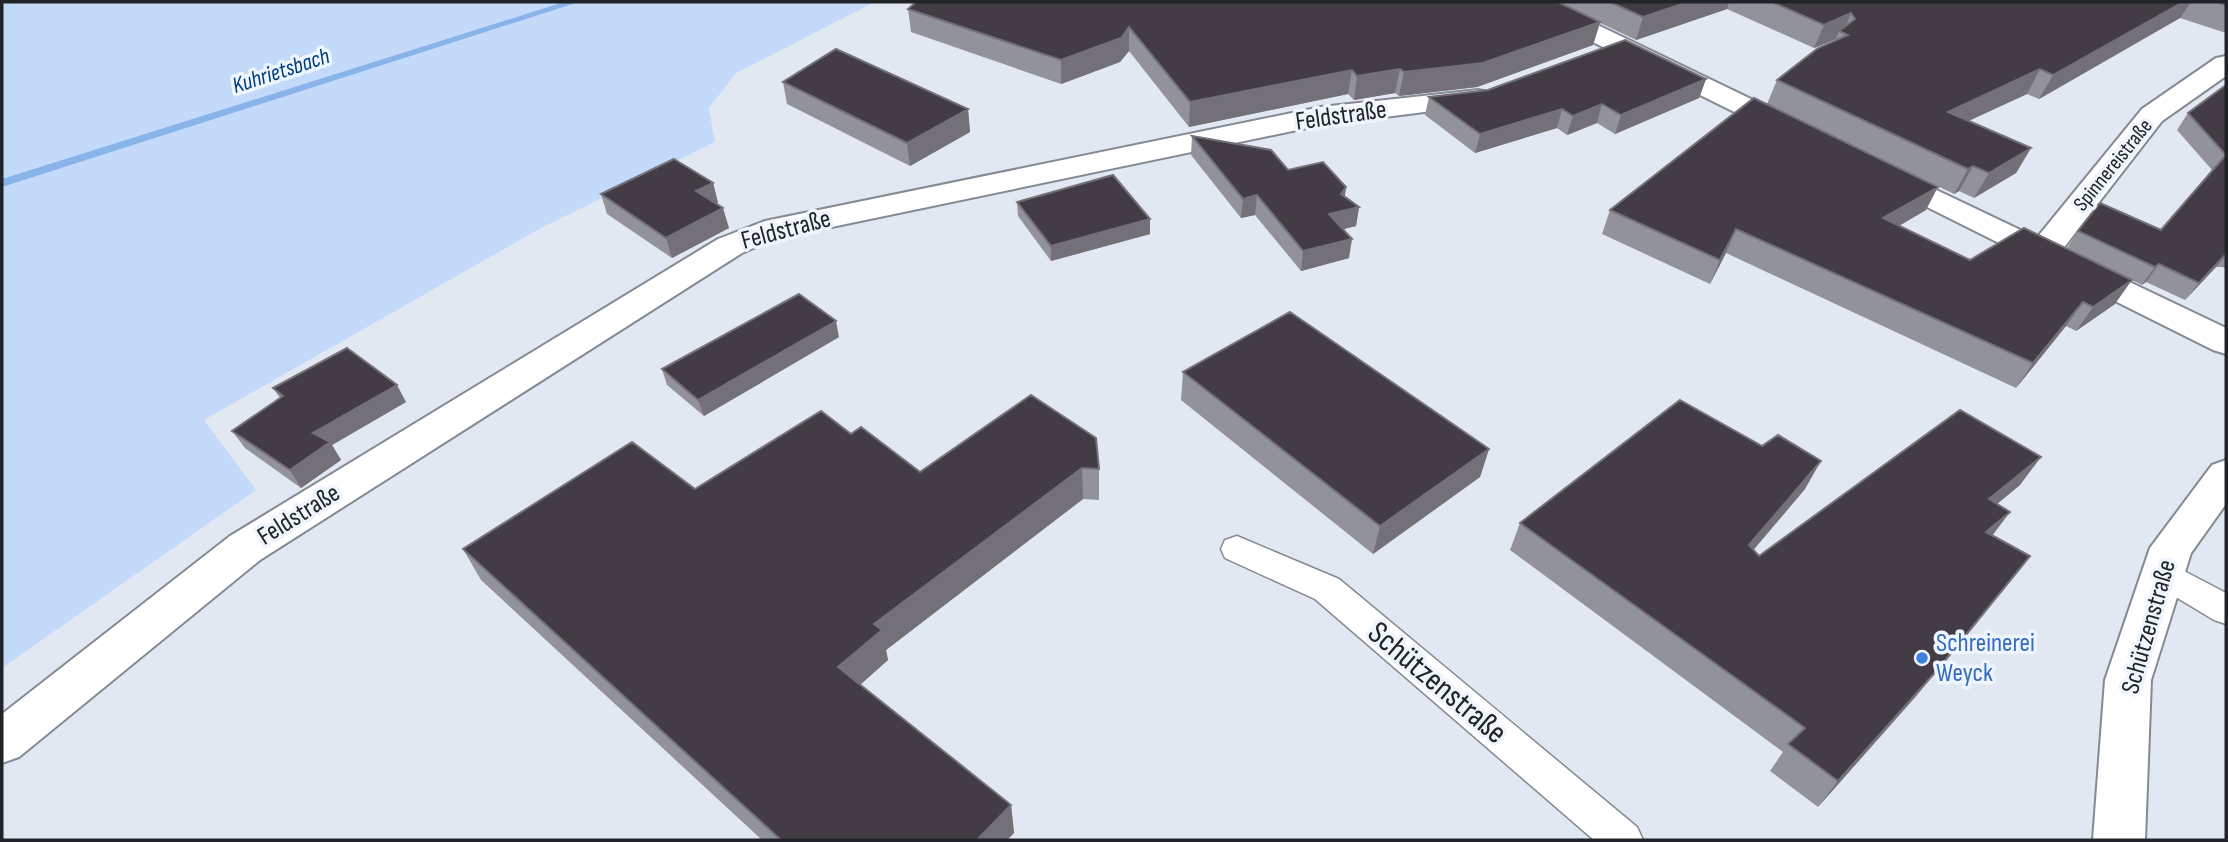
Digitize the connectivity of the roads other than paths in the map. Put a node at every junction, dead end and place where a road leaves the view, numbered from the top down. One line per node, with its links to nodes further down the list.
1 (1531, 2): 2 (street)
2 (1621, 46): 3 (street); 6 (street)
3 (1583, 60)
4 (2226, 65): 8 (street, Spinnereistraße)
5 (1508, 89): 14 (street, Feldstraße)
6 (1819, 143)
7 (1857, 161): 8 (street)
8 (2043, 252): 9 (street)
9 (2226, 342)
10 (2226, 475): 12 (street, Schützenstraße)
11 (1237, 549): 15 (lane, Schützenstraße)
12 (2163, 573): 13 (lane); 16 (street, Schützenstraße)
13 (2226, 610)
14 (2, 742)
15 (1623, 840)
16 (2119, 840)

